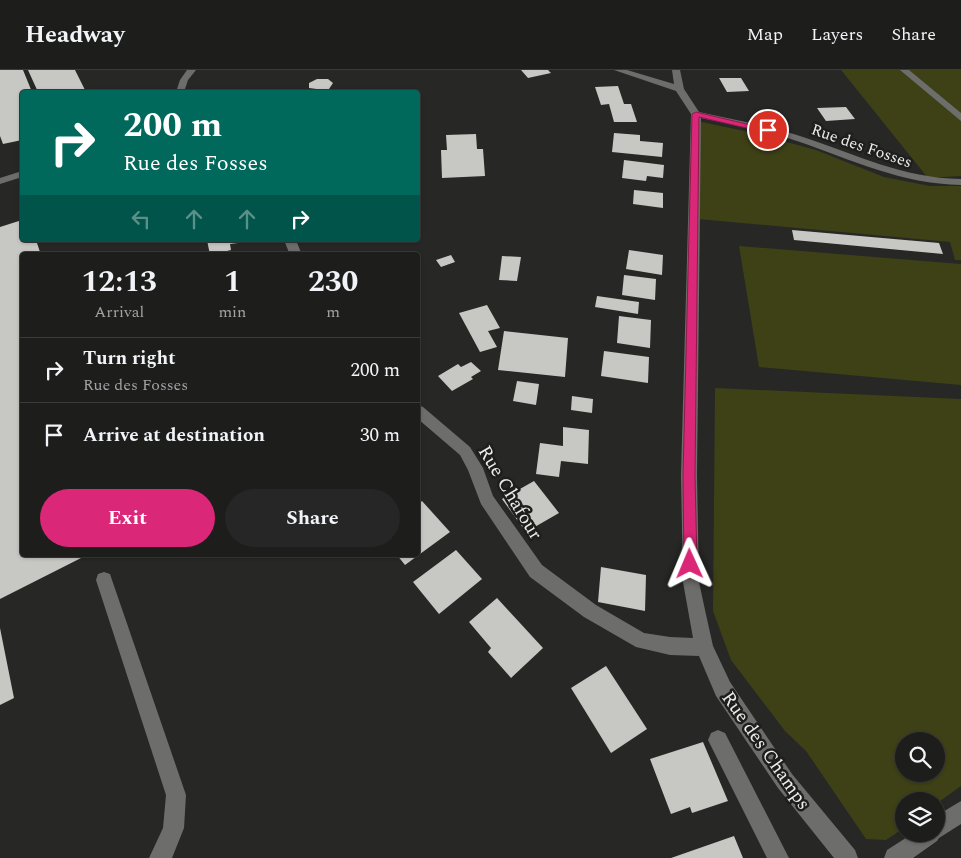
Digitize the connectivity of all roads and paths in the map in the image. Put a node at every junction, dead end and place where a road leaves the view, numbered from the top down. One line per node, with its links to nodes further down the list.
1 (192, 70): 6 (street)
2 (618, 70): 5 (street)
3 (676, 70): 5 (street)
4 (904, 70): 8 (street)
5 (679, 89): 7 (street)
6 (181, 90)
7 (696, 114): 11 (street, Rue des Fosses); 14 (street, Rue des Champs)
8 (961, 118)
9 (20, 175): 10 (street)
10 (0, 181)
11 (961, 182)
12 (420, 414): 14 (street, Rue Chafour)
13 (104, 580): 19 (street)
14 (704, 647): 21 (street, Rue des Champs)
15 (718, 740): 20 (street, Rue des Champs)
16 (961, 811): 17 (street)
17 (945, 823)
18 (918, 842): 22 (street)
19 (160, 858)
20 (778, 858)
21 (847, 858)
22 (895, 858)

